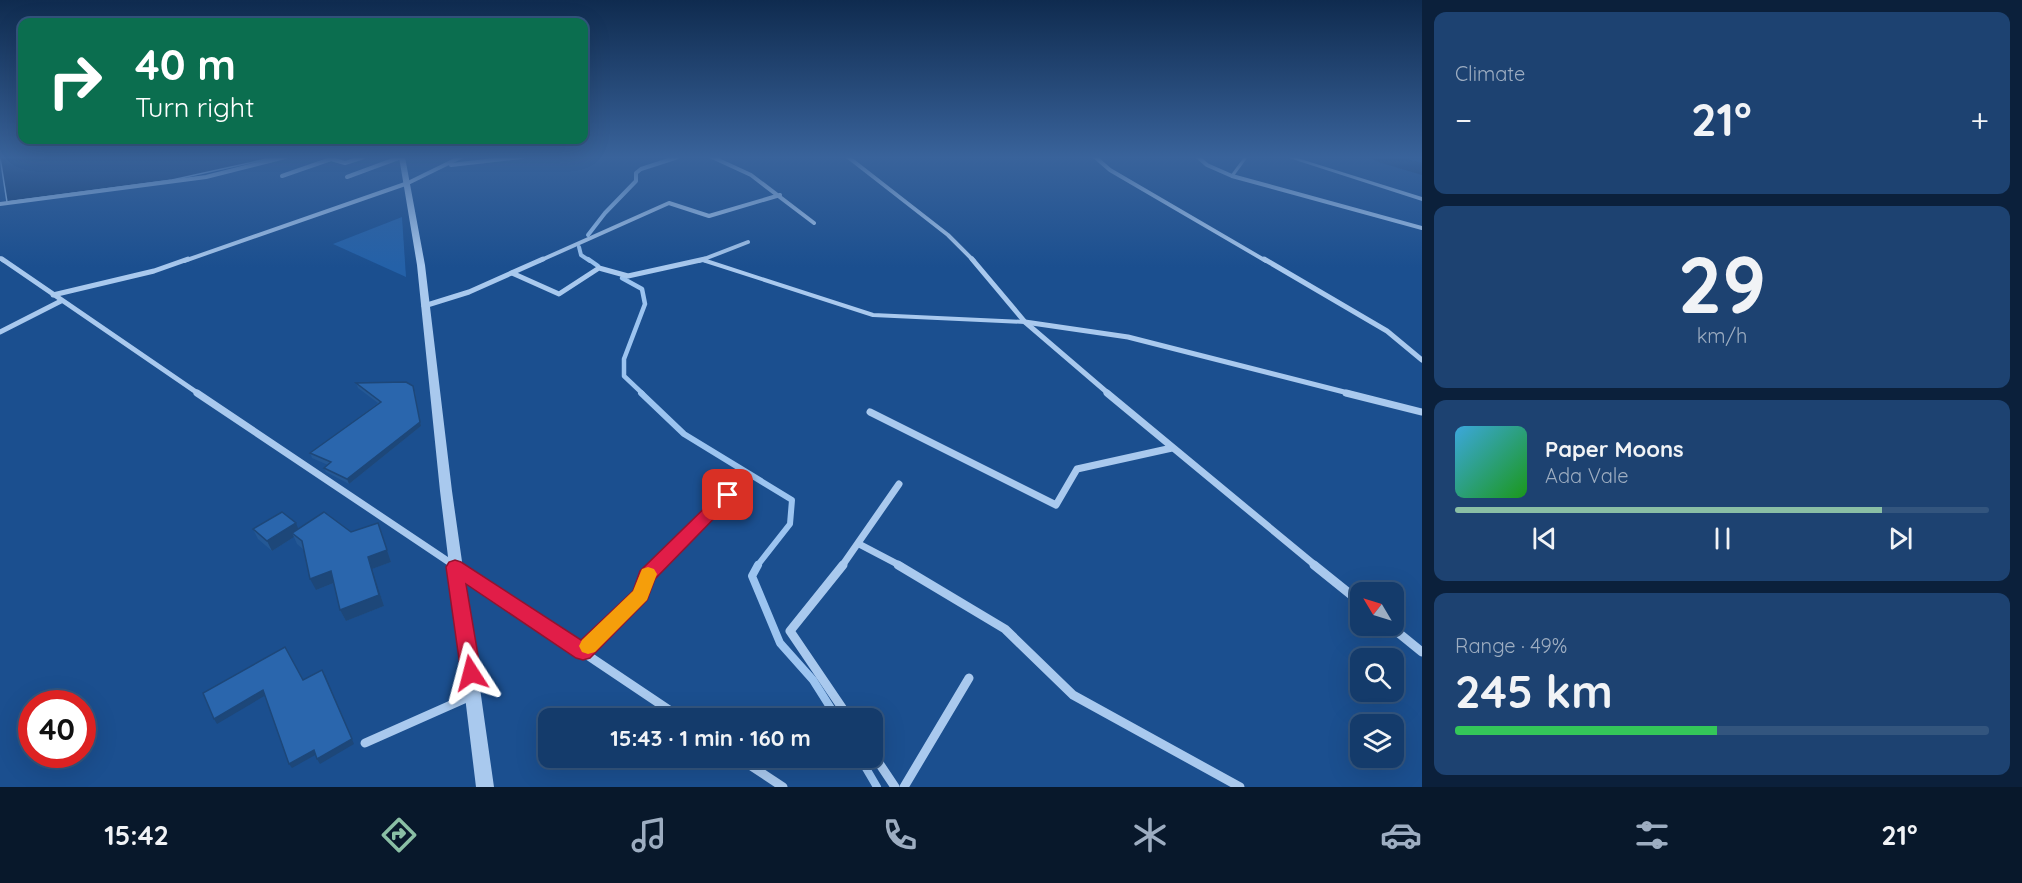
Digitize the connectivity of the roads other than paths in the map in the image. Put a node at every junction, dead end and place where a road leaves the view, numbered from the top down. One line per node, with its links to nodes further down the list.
1 (78, 194): 10 (street)
2 (377, 194): 17 (street)
3 (409, 194): 19 (street)
4 (895, 194): 20 (street)
5 (1151, 194): 22 (street)
6 (1297, 194): 12 (street)
7 (1405, 194): 9 (street)
8 (780, 195): 11 (street); 16 (street)
9 (1422, 199)
10 (0, 204)
11 (814, 223)
12 (1422, 228)
13 (748, 242): 15 (street)
14 (0, 258): 17 (street)
15 (704, 260): 16 (street); 20 (lane)
16 (512, 273): 19 (street)
17 (54, 296): 18 (street)
18 (61, 302): 21 (street); 29 (street)
19 (424, 306): 29 (street)
20 (1025, 322): 24 (street); 25 (street)
21 (0, 332)
22 (1422, 360)
23 (870, 412): 25 (street)
24 (1422, 412)
25 (1172, 448): 30 (street)
26 (744, 479): 32 (street)
27 (899, 484): 28 (street)
28 (859, 544): 37 (street); 45 (street)
29 (455, 567): 32 (street); 35 (street)
30 (1350, 594)
31 (1402, 636): 33 (street)
32 (583, 652): 36 (street)
33 (1422, 652)
34 (969, 678): 44 (street)
35 (474, 694): 38 (street); 41 (street)
36 (666, 708)
37 (842, 708)
38 (365, 743)
39 (754, 768): 42 (street)
40 (882, 768): 43 (street)
41 (485, 787)
42 (783, 787)
43 (895, 787)
44 (904, 787)
45 (1239, 787)

